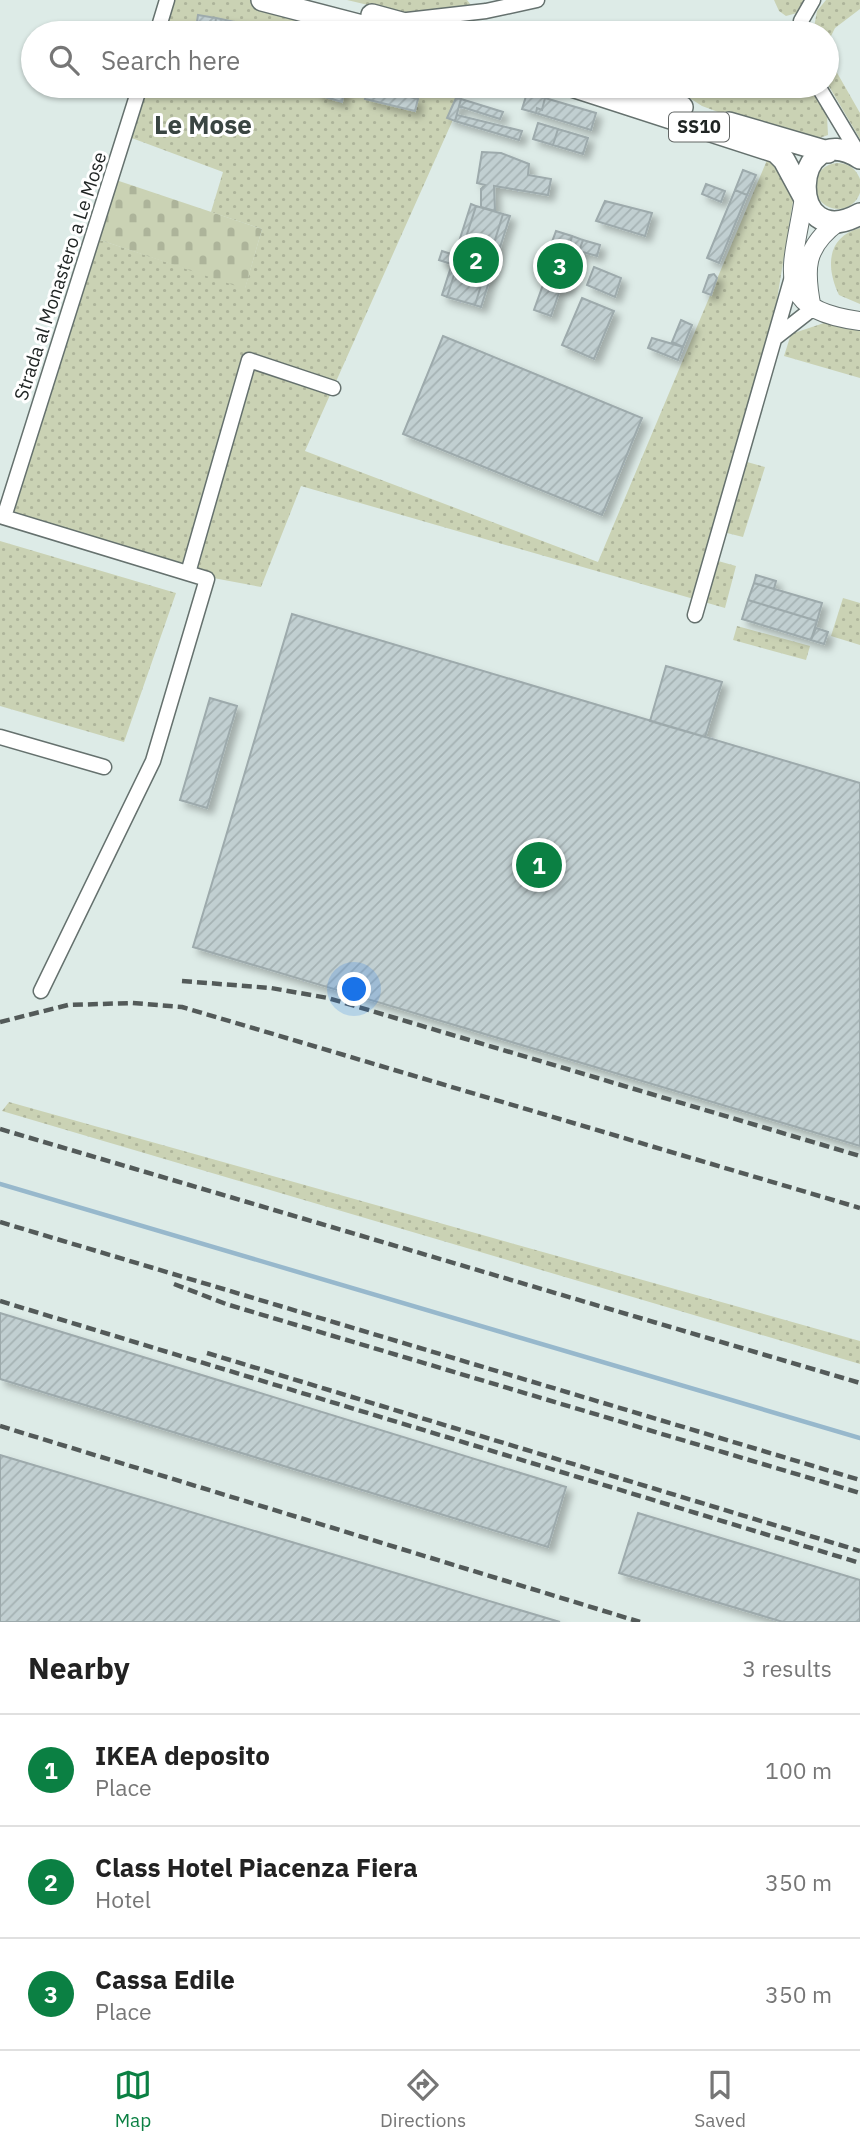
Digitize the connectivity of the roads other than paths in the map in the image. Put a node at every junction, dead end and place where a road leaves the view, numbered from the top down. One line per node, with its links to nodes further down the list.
1 (167, 0): 6 (street)
2 (262, 0): 7 (main road)
3 (316, 0): 8 (main road)
4 (535, 0): 9 (street)
5 (813, 0): 10 (street)
6 (161, 21)
7 (362, 21)
8 (374, 21)
9 (424, 21)
10 (801, 21)
11 (136, 98): 25 (street, Strada al Monastero a Le Mose)
12 (609, 98): 18 (main road, SS10)
13 (659, 98): 16 (main road, SS10)
14 (824, 98): 15 (street)
15 (831, 110): 16 (street); 17 (street)
16 (828, 152): 17 (main road); 18 (main road)
17 (860, 157)
18 (804, 197): 19 (main road); 20 (street)
19 (852, 218): 21 (street)
20 (792, 277): 21 (street); 23 (street)
21 (812, 309): 22 (street); 23 (street)
22 (860, 321)
23 (774, 339): 27 (street)
24 (333, 388): 26 (street)
25 (2, 517): 26 (street)
26 (188, 573): 30 (street)
27 (695, 615)
28 (0, 737): 29 (street)
29 (104, 767)
30 (41, 991)

